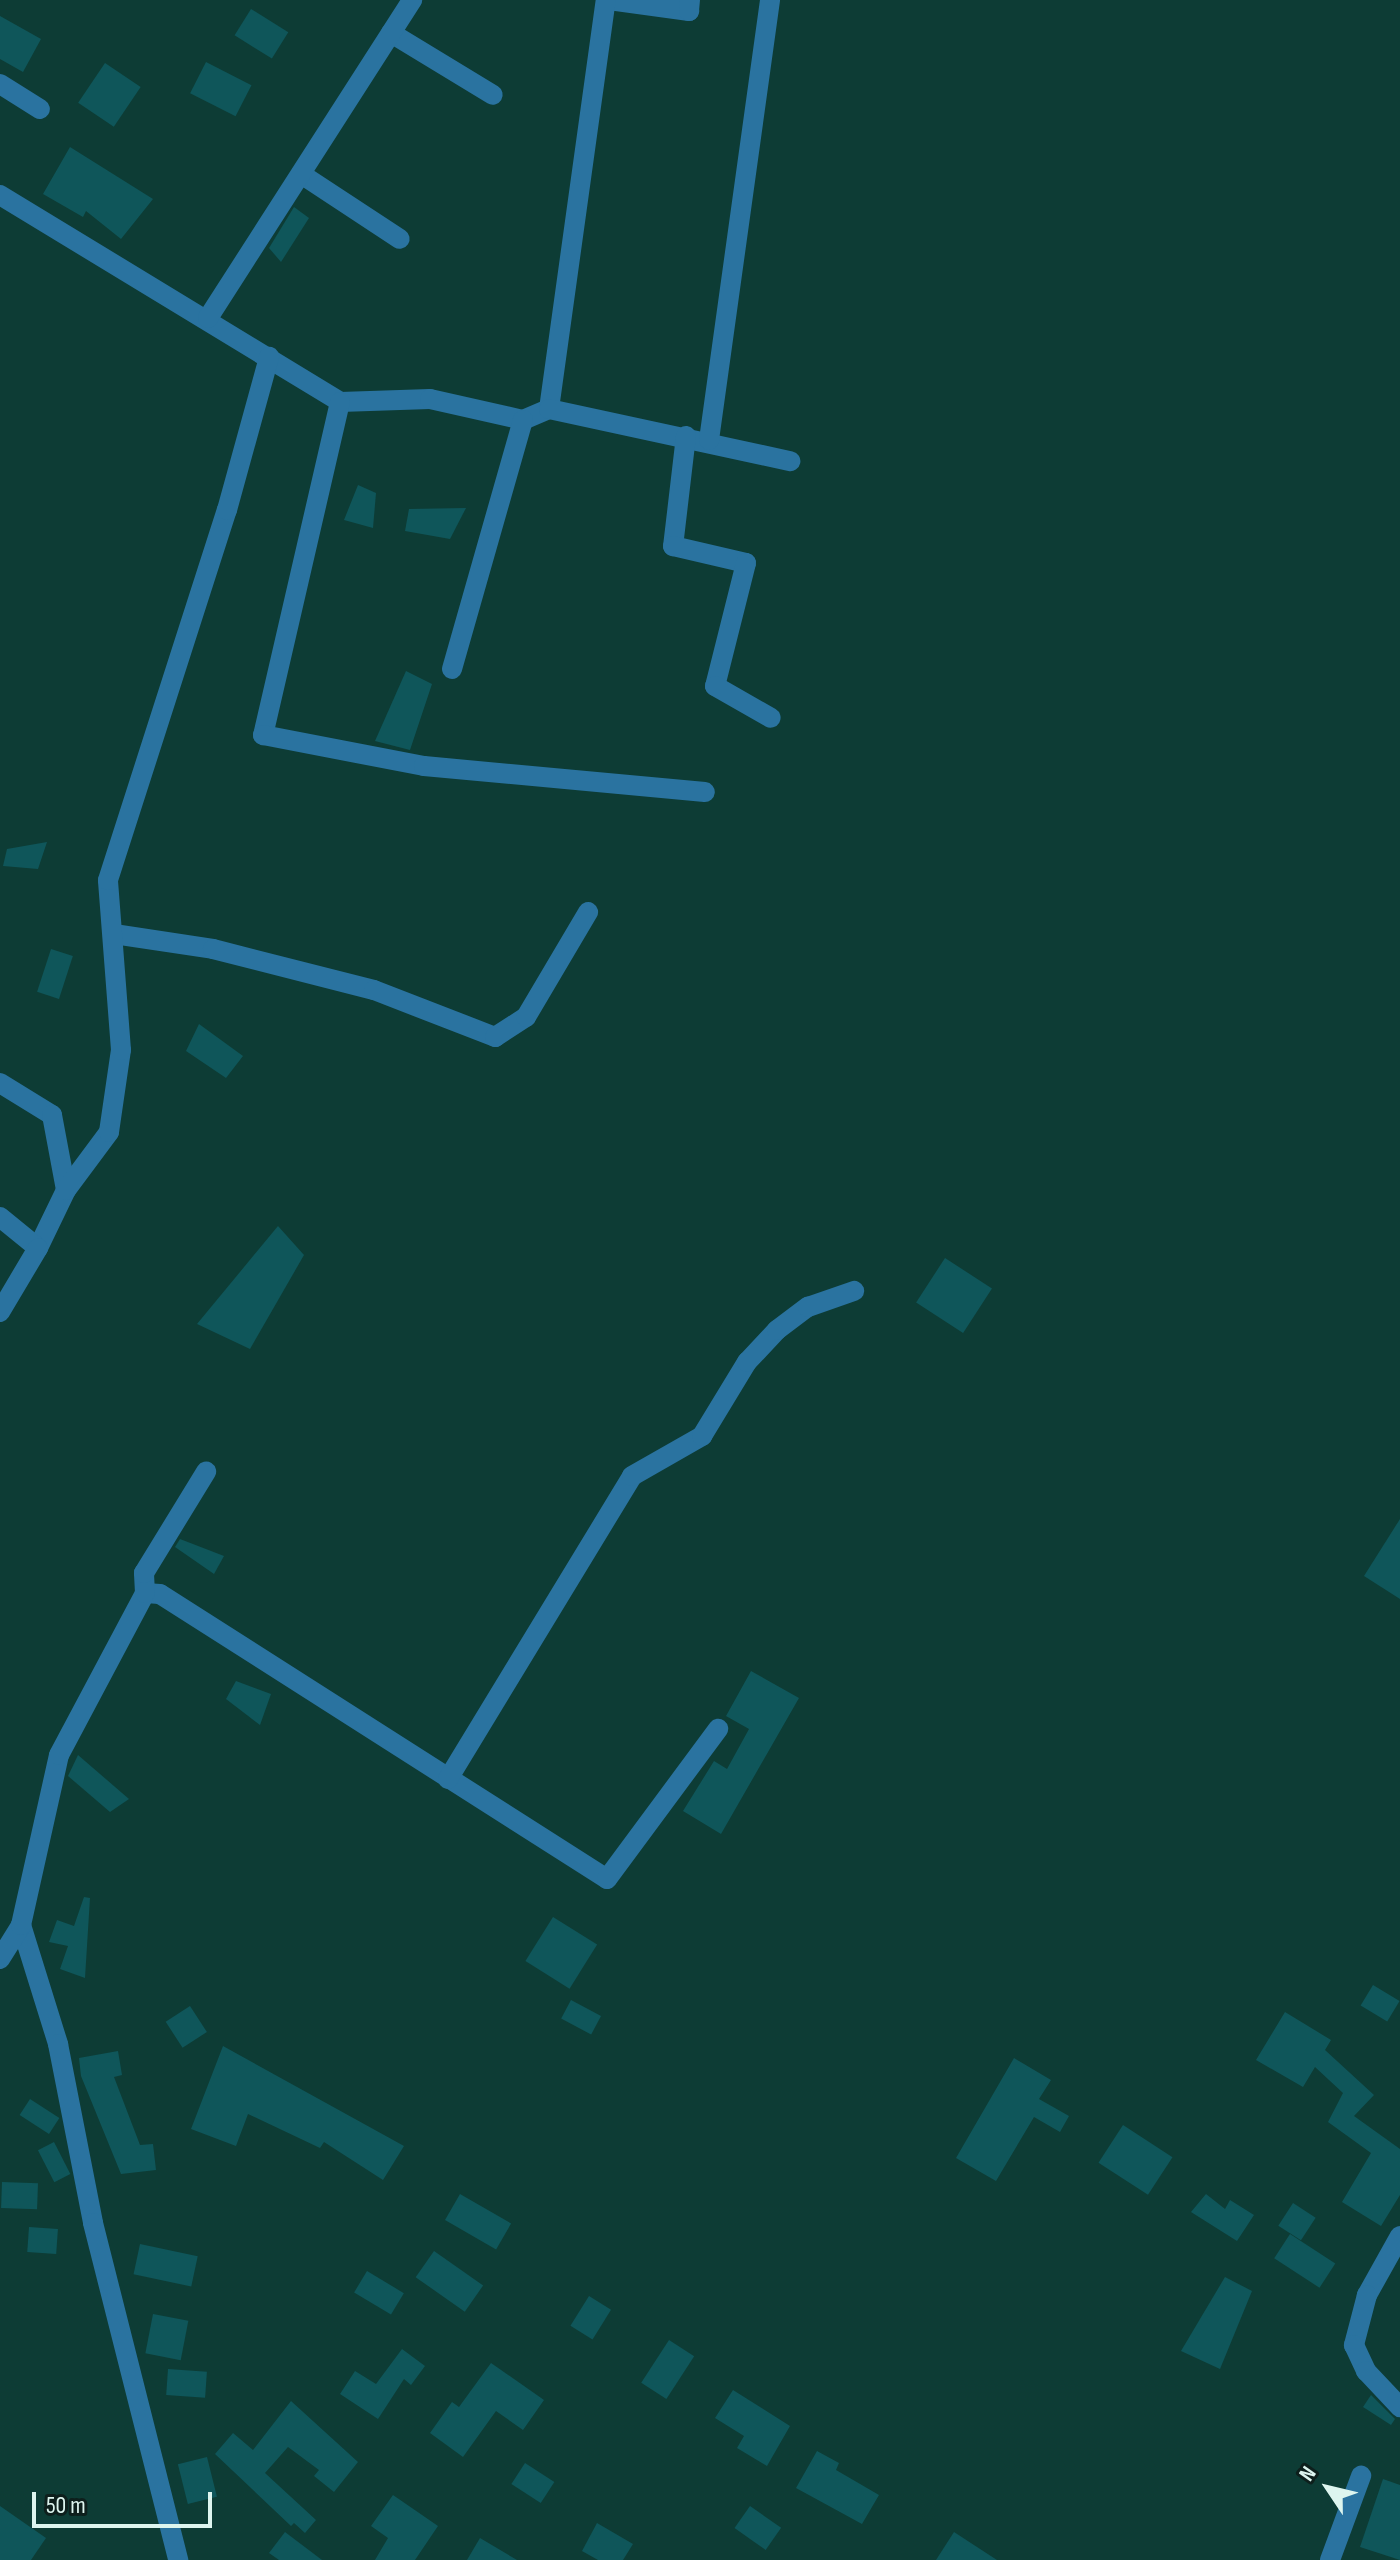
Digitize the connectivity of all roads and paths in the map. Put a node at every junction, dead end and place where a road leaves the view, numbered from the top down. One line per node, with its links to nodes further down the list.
1 (412, 0): 5 (street)
2 (608, 0): 3 (street); 15 (street)
3 (690, 0)
4 (770, 0): 18 (street)
5 (391, 33): 7 (street); 9 (street)
6 (0, 84): 8 (street)
7 (493, 95)
8 (40, 109)
9 (301, 174): 11 (street); 12 (street)
10 (0, 195): 12 (street)
11 (400, 239)
12 (208, 318): 13 (street)
13 (269, 357): 14 (street); 24 (street)
14 (340, 402): 16 (street); 22 (street)
15 (549, 409): 16 (street); 17 (street)
16 (523, 420): 20 (street)
17 (686, 436): 18 (street); 21 (street)
18 (709, 440): 19 (street)
19 (790, 461)
20 (452, 669)
21 (771, 718)
22 (705, 792)
23 (588, 912): 24 (street)
24 (114, 934): 26 (street)
25 (0, 1083): 26 (street)
26 (66, 1190): 28 (street)
27 (0, 1217): 28 (street)
28 (38, 1248): 30 (street)
29 (854, 1291): 34 (street)
30 (0, 1312)
31 (206, 1472): 32 (street)
32 (145, 1593): 34 (street); 35 (street)
33 (718, 1729): 34 (street)
34 (448, 1779)
35 (21, 1925): 36 (street); 40 (street)
36 (0, 1959)
37 (1400, 2236): 38 (street)
38 (1400, 2407)
39 (1361, 2476): 41 (street)
40 (178, 2560)
41 (1330, 2560)

